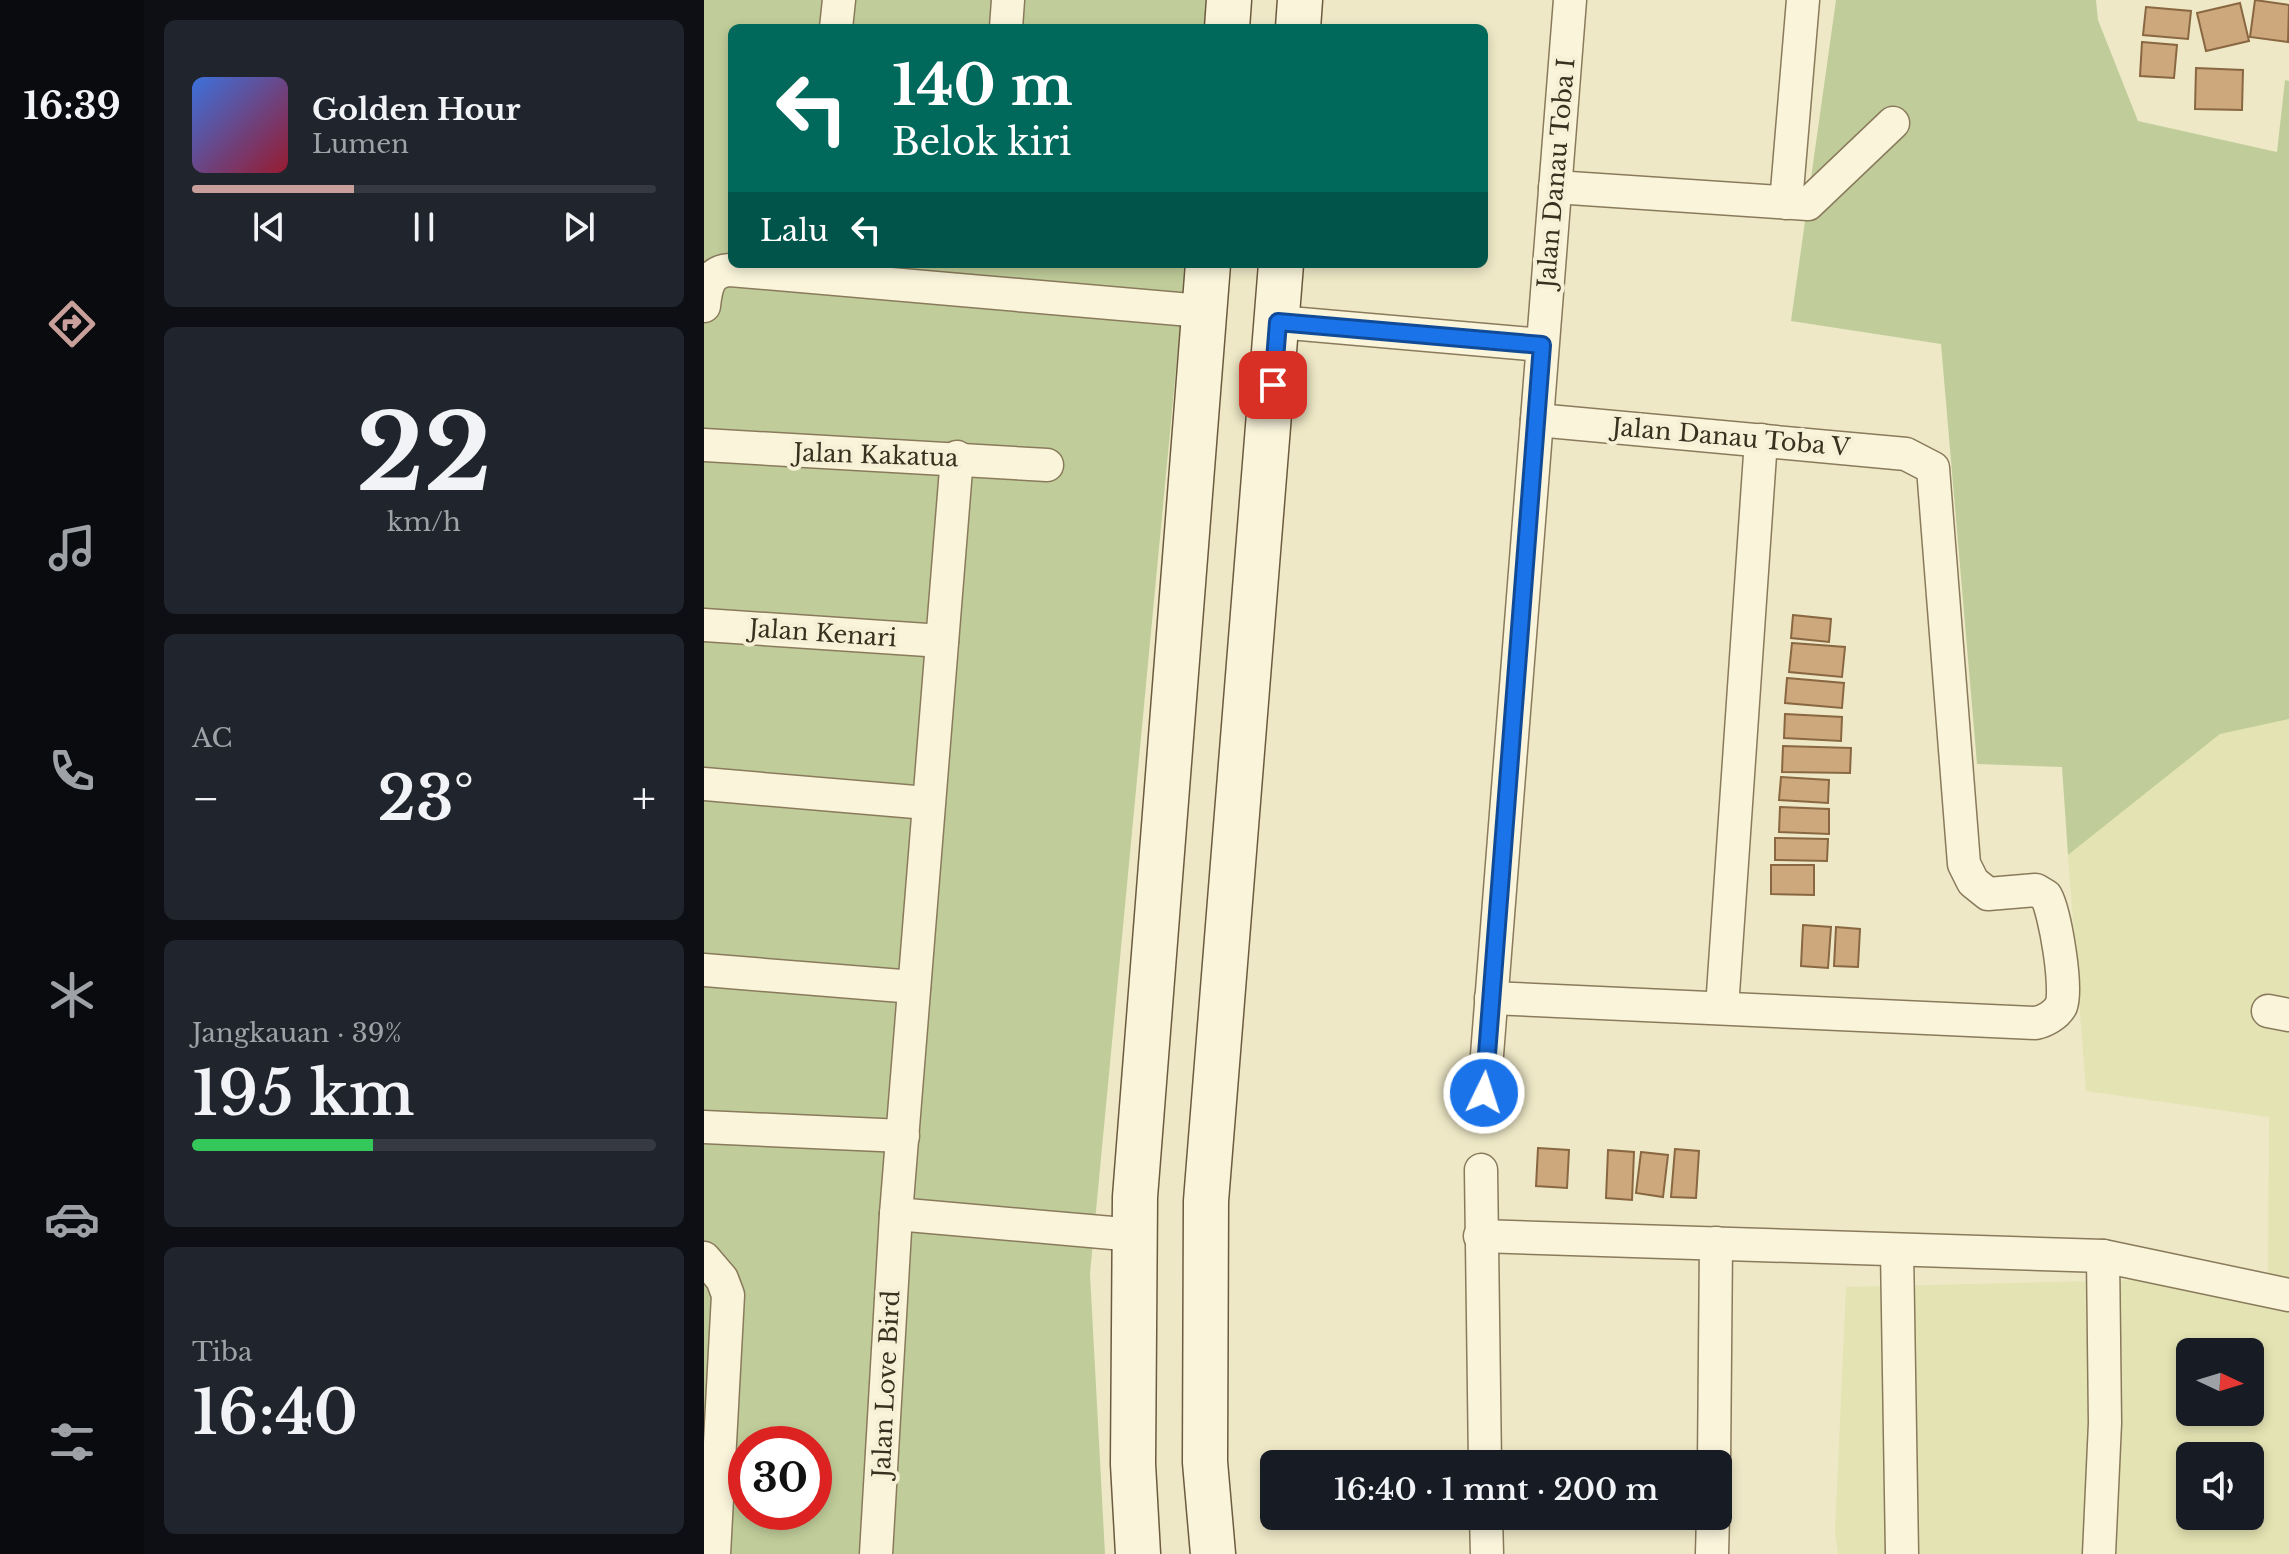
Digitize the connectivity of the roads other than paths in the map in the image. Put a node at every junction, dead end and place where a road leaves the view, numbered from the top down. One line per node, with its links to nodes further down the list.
1 (839, 0): 7 (street)
2 (1008, 0): 8 (street)
3 (1229, 0): 9 (main road)
4 (1300, 0): 10 (main road)
5 (1570, 0): 12 (street, Jalan Danau Toba I)
6 (1803, 0): 13 (street)
7 (836, 24)
8 (1006, 24)
9 (1227, 24)
10 (1298, 24)
11 (1893, 123): 13 (street)
12 (1555, 187): 13 (street); 20 (street, Jalan Danau Toba I)
13 (1786, 203)
14 (1207, 268): 18 (main road)
15 (1281, 268): 19 (main road)
16 (984, 278): 17 (street); 18 (street)
17 (704, 306)
18 (1202, 311): 39 (main road)
19 (1278, 322): 20 (street); 53 (main road)
20 (1542, 345): 21 (street, Jalan Danau Toba I)
21 (1537, 420): 22 (street, Jalan Danau Toba V); 32 (street, Jalan Danau Toba I)
22 (1761, 440): 33 (street); 33 (street, Jalan Danau Toba V)
23 (704, 445): 24 (street, Jalan Kakatua)
24 (957, 457): 25 (street, Jalan Kakatua); 27 (street, Jalan Love Bird)
25 (1047, 465)
26 (704, 625): 27 (street, Jalan Kenari)
27 (942, 641): 29 (street, Jalan Love Bird)
28 (704, 784): 29 (street)
29 (927, 803): 31 (street, Jalan Love Bird)
30 (704, 970): 31 (street)
31 (914, 987): 36 (street, Jalan Love Bird)
32 (1491, 998): 33 (street); 34 (street, Jalan Danau Toba I)
33 (1722, 1008)
34 (1484, 1093)
35 (704, 1127): 36 (street)
36 (903, 1136): 38 (street, Jalan Love Bird)
37 (1481, 1170): 40 (street)
38 (896, 1214): 39 (street); 51 (street, Jalan Love Bird)
39 (1135, 1235): 52 (main road)
40 (1480, 1236): 41 (street); 46 (street)
41 (1716, 1243): 42 (street); 47 (street)
42 (1897, 1250): 43 (street); 56 (street)
43 (2103, 1256): 45 (street); 57 (street)
44 (704, 1258): 50 (street)
45 (2289, 1295)
46 (1485, 1450)
47 (1714, 1450)
48 (1486, 1530): 54 (street)
49 (1713, 1530): 55 (street)
50 (714, 1554)
51 (876, 1554)
52 (1138, 1554)
53 (1213, 1554)
54 (1487, 1554)
55 (1712, 1554)
56 (1902, 1554)
57 (2099, 1554)

